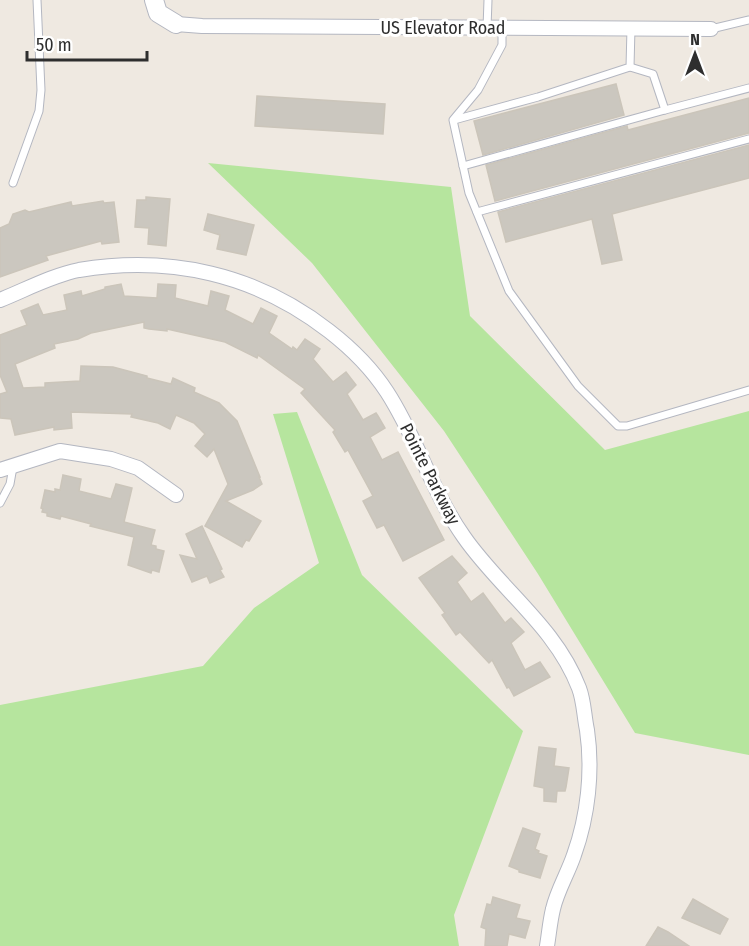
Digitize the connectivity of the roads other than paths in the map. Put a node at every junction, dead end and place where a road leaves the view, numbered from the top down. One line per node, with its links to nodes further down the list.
1 (37, 0): 16 (lane)
2 (154, 0): 5 (street)
3 (488, 0): 6 (lane)
4 (749, 20): 9 (lane)
5 (176, 24): 6 (street, US Elevator Road)
6 (487, 28): 7 (street, US Elevator Road)
7 (502, 28): 8 (street, US Elevator Road); 13 (lane)
8 (631, 28): 9 (street, US Elevator Road); 10 (lane)
9 (711, 29)
10 (630, 67): 12 (lane); 13 (lane)
11 (749, 88): 12 (lane)
12 (665, 110): 15 (lane)
13 (453, 120): 15 (lane)
14 (749, 139): 17 (lane)
15 (463, 166): 17 (lane)
16 (13, 183)
17 (477, 212): 19 (lane)
18 (0, 300): 23 (street, Pointe Parkway)
19 (749, 390)
20 (6, 468): 21 (street); 22 (lane)
21 (176, 495)
22 (0, 503)
23 (548, 946)

